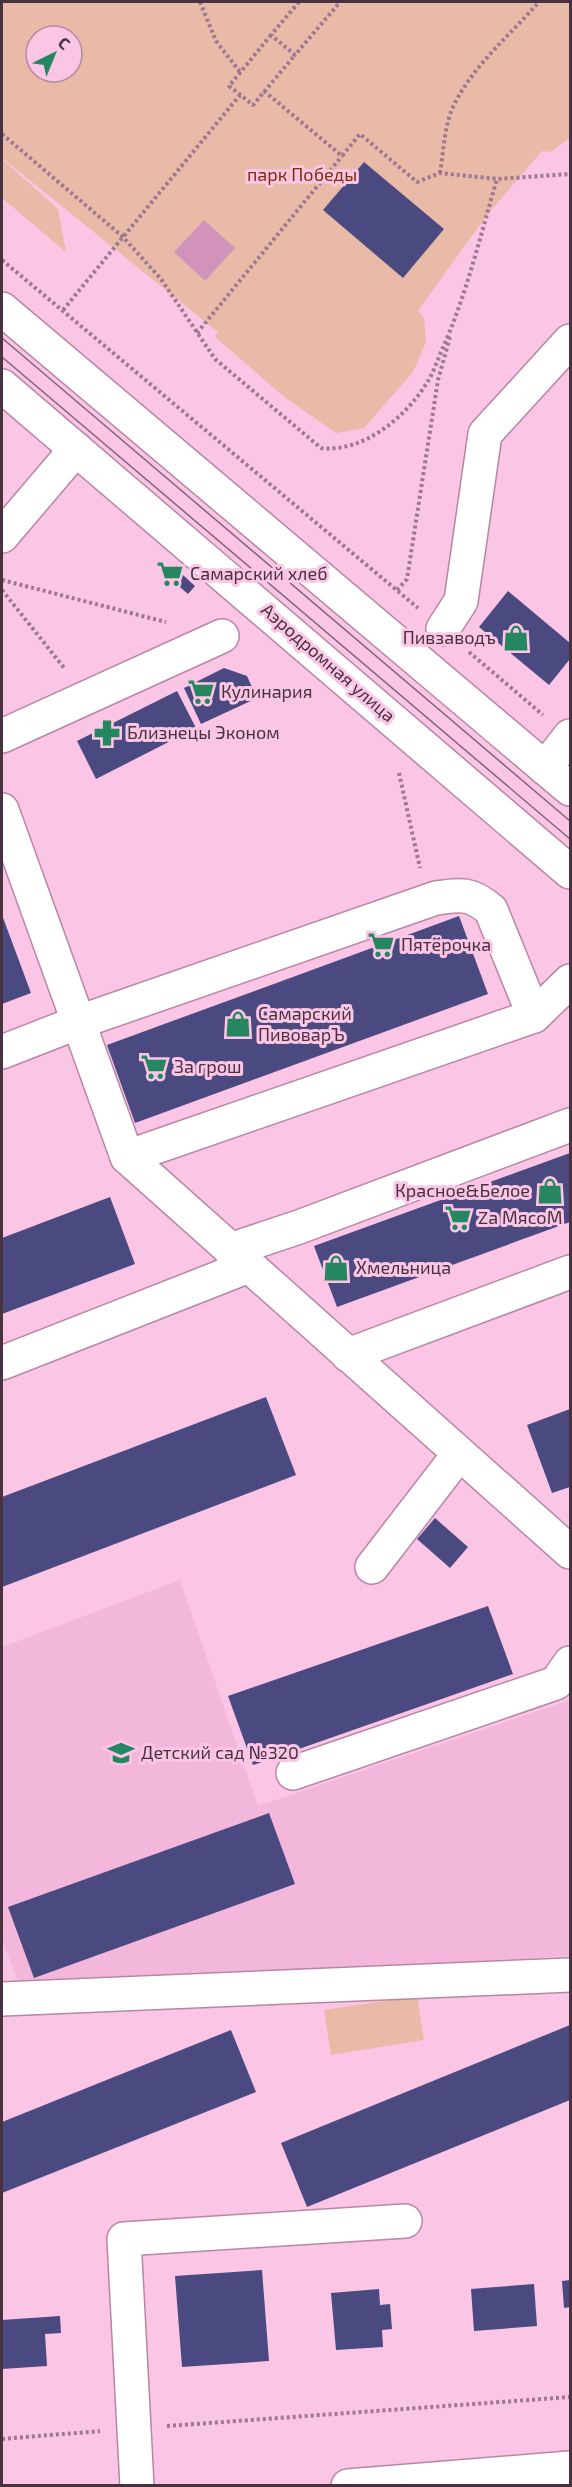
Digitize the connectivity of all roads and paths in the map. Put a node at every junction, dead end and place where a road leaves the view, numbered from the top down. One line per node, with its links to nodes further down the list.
1 (200, 2): 7 (path)
2 (299, 2): 5 (path)
3 (339, 2): 6 (path)
4 (539, 2): 12 (path)
5 (271, 35): 6 (path); 7 (path)
6 (295, 55): 8 (path)
7 (240, 72): 9 (path)
8 (264, 91): 9 (path); 11 (path)
9 (240, 95): 15 (path)
10 (2, 134): 15 (path)
11 (342, 156): 12 (path); 20 (path)
12 (440, 173): 14 (path)
13 (570, 174): 14 (path)
14 (497, 179): 19 (path)
15 (123, 237): 18 (path); 20 (path)
16 (2, 260): 18 (path)
17 (2, 309): 34 (main road)
18 (63, 310): 27 (path)
19 (453, 325): 20 (path); 27 (path)
20 (197, 333)
21 (570, 341): 28 (main road)
22 (2, 386): 23 (main road, Аэродромная улица)
23 (76, 449): 24 (main road); 37 (main road, Аэродромная улица)
24 (2, 536)
25 (2, 580): 29 (path)
26 (2, 590): 30 (path)
27 (397, 590): 28 (path)
28 (442, 629): 32 (path)
29 (222, 636): 30 (main road)
30 (88, 696): 31 (main road)
31 (2, 736)
32 (570, 737): 34 (main road)
33 (398, 767): 38 (path)
34 (545, 768): 35 (main road)
35 (570, 789)
36 (2, 810): 41 (main road)
37 (570, 872)
38 (427, 902): 40 (main road); 41 (main road)
39 (570, 981): 40 (main road)
40 (534, 1016): 44 (main road)
41 (79, 1022): 42 (main road); 44 (main road)
42 (2, 1052)
43 (570, 1125): 45 (main road)
44 (127, 1157): 45 (main road)
45 (239, 1258): 47 (main road); 48 (main road)
46 (570, 1272): 47 (main road)
47 (348, 1355): 49 (main road)
48 (2, 1363)
49 (459, 1454): 50 (main road); 51 (main road)
50 (567, 1545)
51 (372, 1567)
52 (570, 1663): 53 (main road)
53 (293, 1773)
54 (570, 1975): 55 (main road)
55 (2, 1999)
56 (405, 2221): 58 (main road)
57 (570, 2397): 58 (path)
58 (133, 2429): 59 (path); 61 (main road)
59 (2, 2439)
60 (570, 2468): 62 (main road)
61 (137, 2486)
62 (348, 2486)

